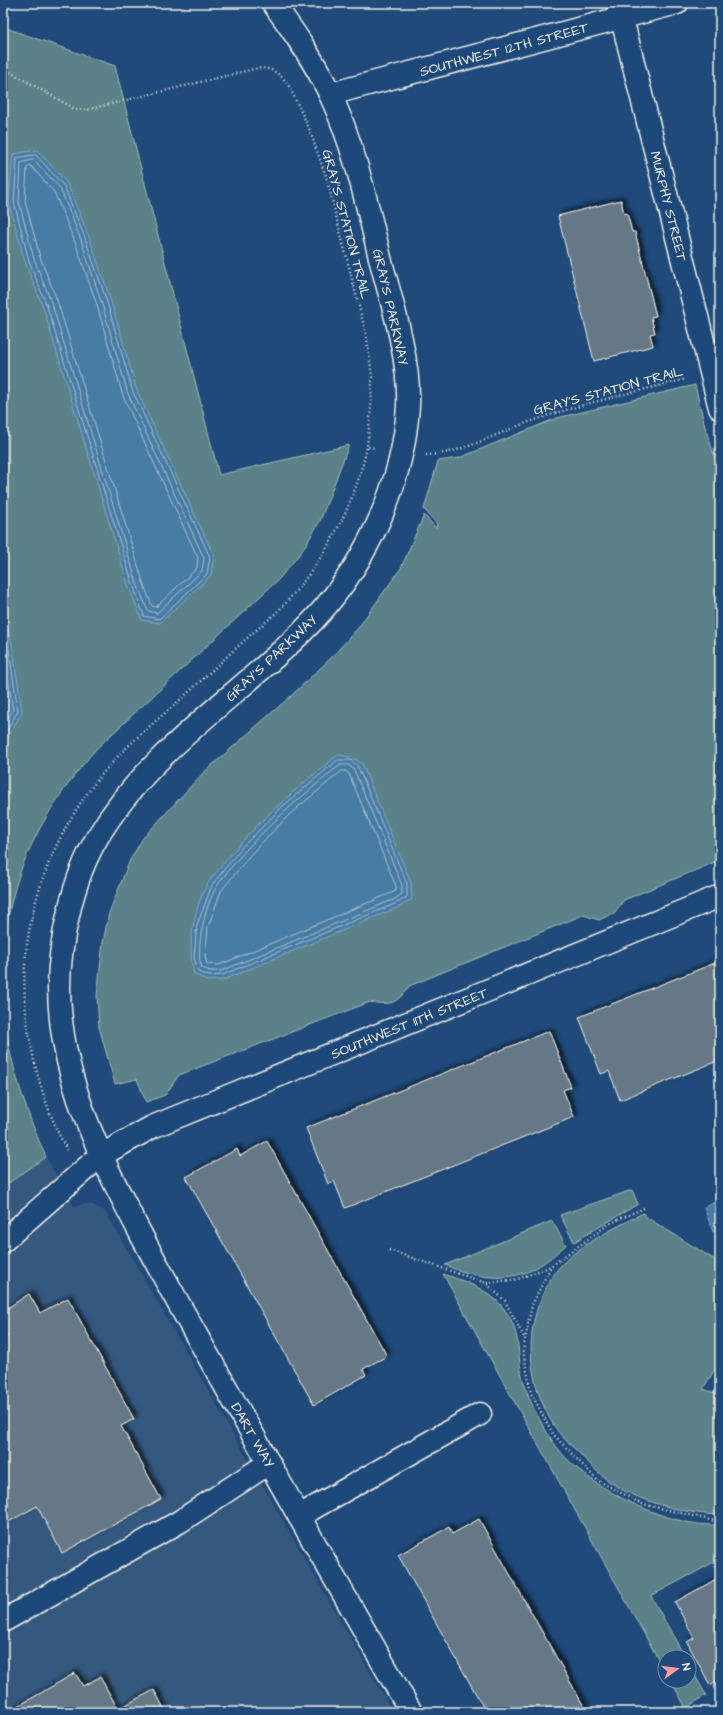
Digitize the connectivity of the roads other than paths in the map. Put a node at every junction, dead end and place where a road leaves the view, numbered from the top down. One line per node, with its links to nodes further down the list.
1 (273, 3): 4 (street, GRAY'S PARKWAY)
2 (677, 3): 3 (street, SOUTHWEST 12TH STREET)
3 (619, 10): 4 (street, SOUTHWEST 12TH STREET); 5 (street, MURPHY STREET)
4 (330, 94): 7 (street, GRAY'S PARKWAY)
5 (720, 408)
6 (720, 896): 7 (street, SOUTHWEST 11TH STREET)
7 (100, 1156): 8 (street, SOUTHWEST 11TH STREET); 10 (street, DART WAY)
8 (3, 1241)
9 (480, 1414): 11 (street)
10 (269, 1463): 11 (street, DART WAY); 12 (street)
11 (299, 1516): 13 (street, DART WAY)
12 (3, 1621)
13 (411, 1712)

